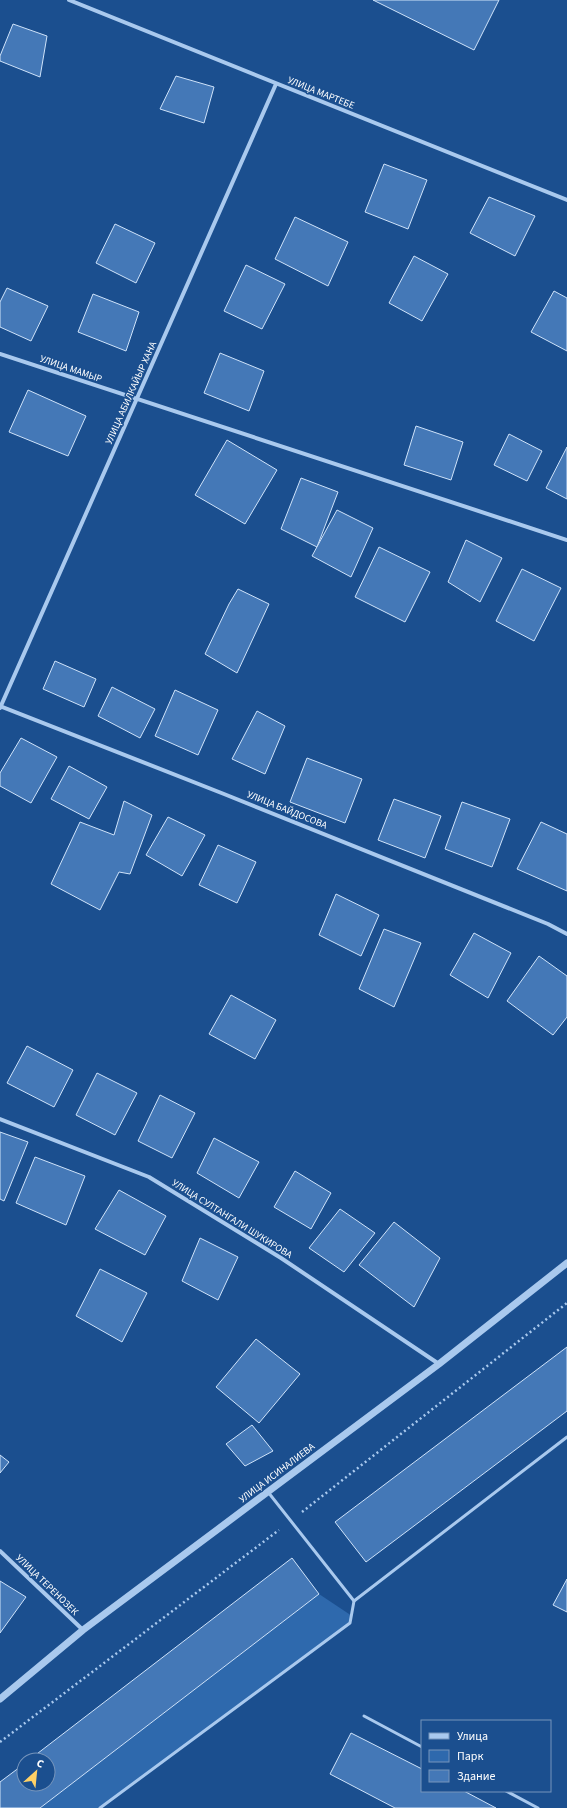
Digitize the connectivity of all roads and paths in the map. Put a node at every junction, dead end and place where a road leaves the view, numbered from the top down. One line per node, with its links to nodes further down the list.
1 (70, 0): 2 (street, УЛИЦА МАРТЕБЕ)
2 (276, 84): 3 (street, УЛИЦА МАРТЕБЕ); 5 (street, УЛИЦА АБИЛКАЙЫР ХАНА)
3 (567, 200)
4 (0, 354): 5 (street, УЛИЦА МАМЫР)
5 (137, 400): 6 (street, УЛИЦА МАМЫР); 7 (street, УЛИЦА АБИЛКАЙЫР ХАНА)
6 (567, 540)
7 (0, 707): 8 (street, УЛИЦА БАЙДОСОВА)
8 (567, 934)
9 (0, 1119): 11 (street, УЛИЦА СУЛТАНГАЛИ ШУКИРОВА)
10 (567, 1263): 11 (street, УЛИЦА ИСИНАЛИЕВА)
11 (439, 1364): 13 (street, УЛИЦА ИСИНАЛИЕВА)
12 (567, 1438): 15 (lane)
13 (268, 1492): 15 (lane); 16 (street, УЛИЦА ИСИНАЛИЕВА)
14 (0, 1551): 16 (street, УЛИЦА ТЕРЕНОЗЕК)
15 (354, 1601): 21 (lane)
16 (83, 1630): 17 (street, УЛИЦА ИСИНАЛИЕВА)
17 (0, 1699)
18 (364, 1716): 19 (lane)
19 (421, 1746)
20 (508, 1792): 22 (lane)
21 (100, 1808)
22 (538, 1808)

